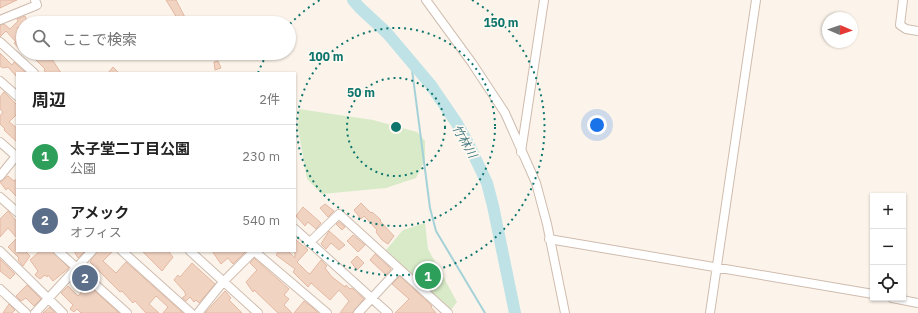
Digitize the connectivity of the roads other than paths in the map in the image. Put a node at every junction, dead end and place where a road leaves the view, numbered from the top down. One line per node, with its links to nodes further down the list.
1 (35, 0): 6 (street)
2 (426, 0): 15 (street)
3 (544, 0): 15 (street)
4 (756, 0): 32 (street)
5 (903, 0): 7 (street)
6 (0, 20)
7 (918, 31)
8 (0, 42): 9 (street)
9 (16, 57)
10 (20, 60): 11 (street)
11 (33, 72)
12 (0, 81): 13 (street)
13 (16, 95)
14 (0, 142): 16 (street)
15 (521, 153): 22 (street)
16 (16, 155)
17 (16, 157): 18 (street)
18 (0, 176)
19 (0, 197): 20 (street)
20 (16, 211)
21 (296, 231): 23 (street)
22 (549, 239): 32 (street); 52 (street)
23 (309, 243): 33 (street); 37 (street)
24 (0, 251): 38 (street)
25 (59, 252): 31 (street)
26 (91, 252): 31 (street)
27 (123, 252): 45 (street)
28 (191, 252): 34 (street)
29 (253, 252): 34 (street)
30 (255, 252): 48 (street)
31 (76, 268): 38 (street); 44 (street)
32 (717, 268): 36 (street); 53 (street)
33 (399, 269): 37 (street); 51 (street)
34 (223, 282): 46 (street); 47 (street)
35 (0, 289): 41 (street)
36 (870, 294)
37 (373, 299): 49 (street); 50 (street)
38 (48, 300): 42 (street); 43 (street)
39 (906, 301): 40 (street)
40 (918, 303)
41 (26, 313)
42 (35, 313)
43 (63, 313)
44 (127, 313)
45 (192, 313)
46 (198, 313)
47 (258, 313)
48 (327, 313)
49 (358, 313)
50 (388, 313)
51 (448, 313)
52 (565, 313)
53 (710, 313)

